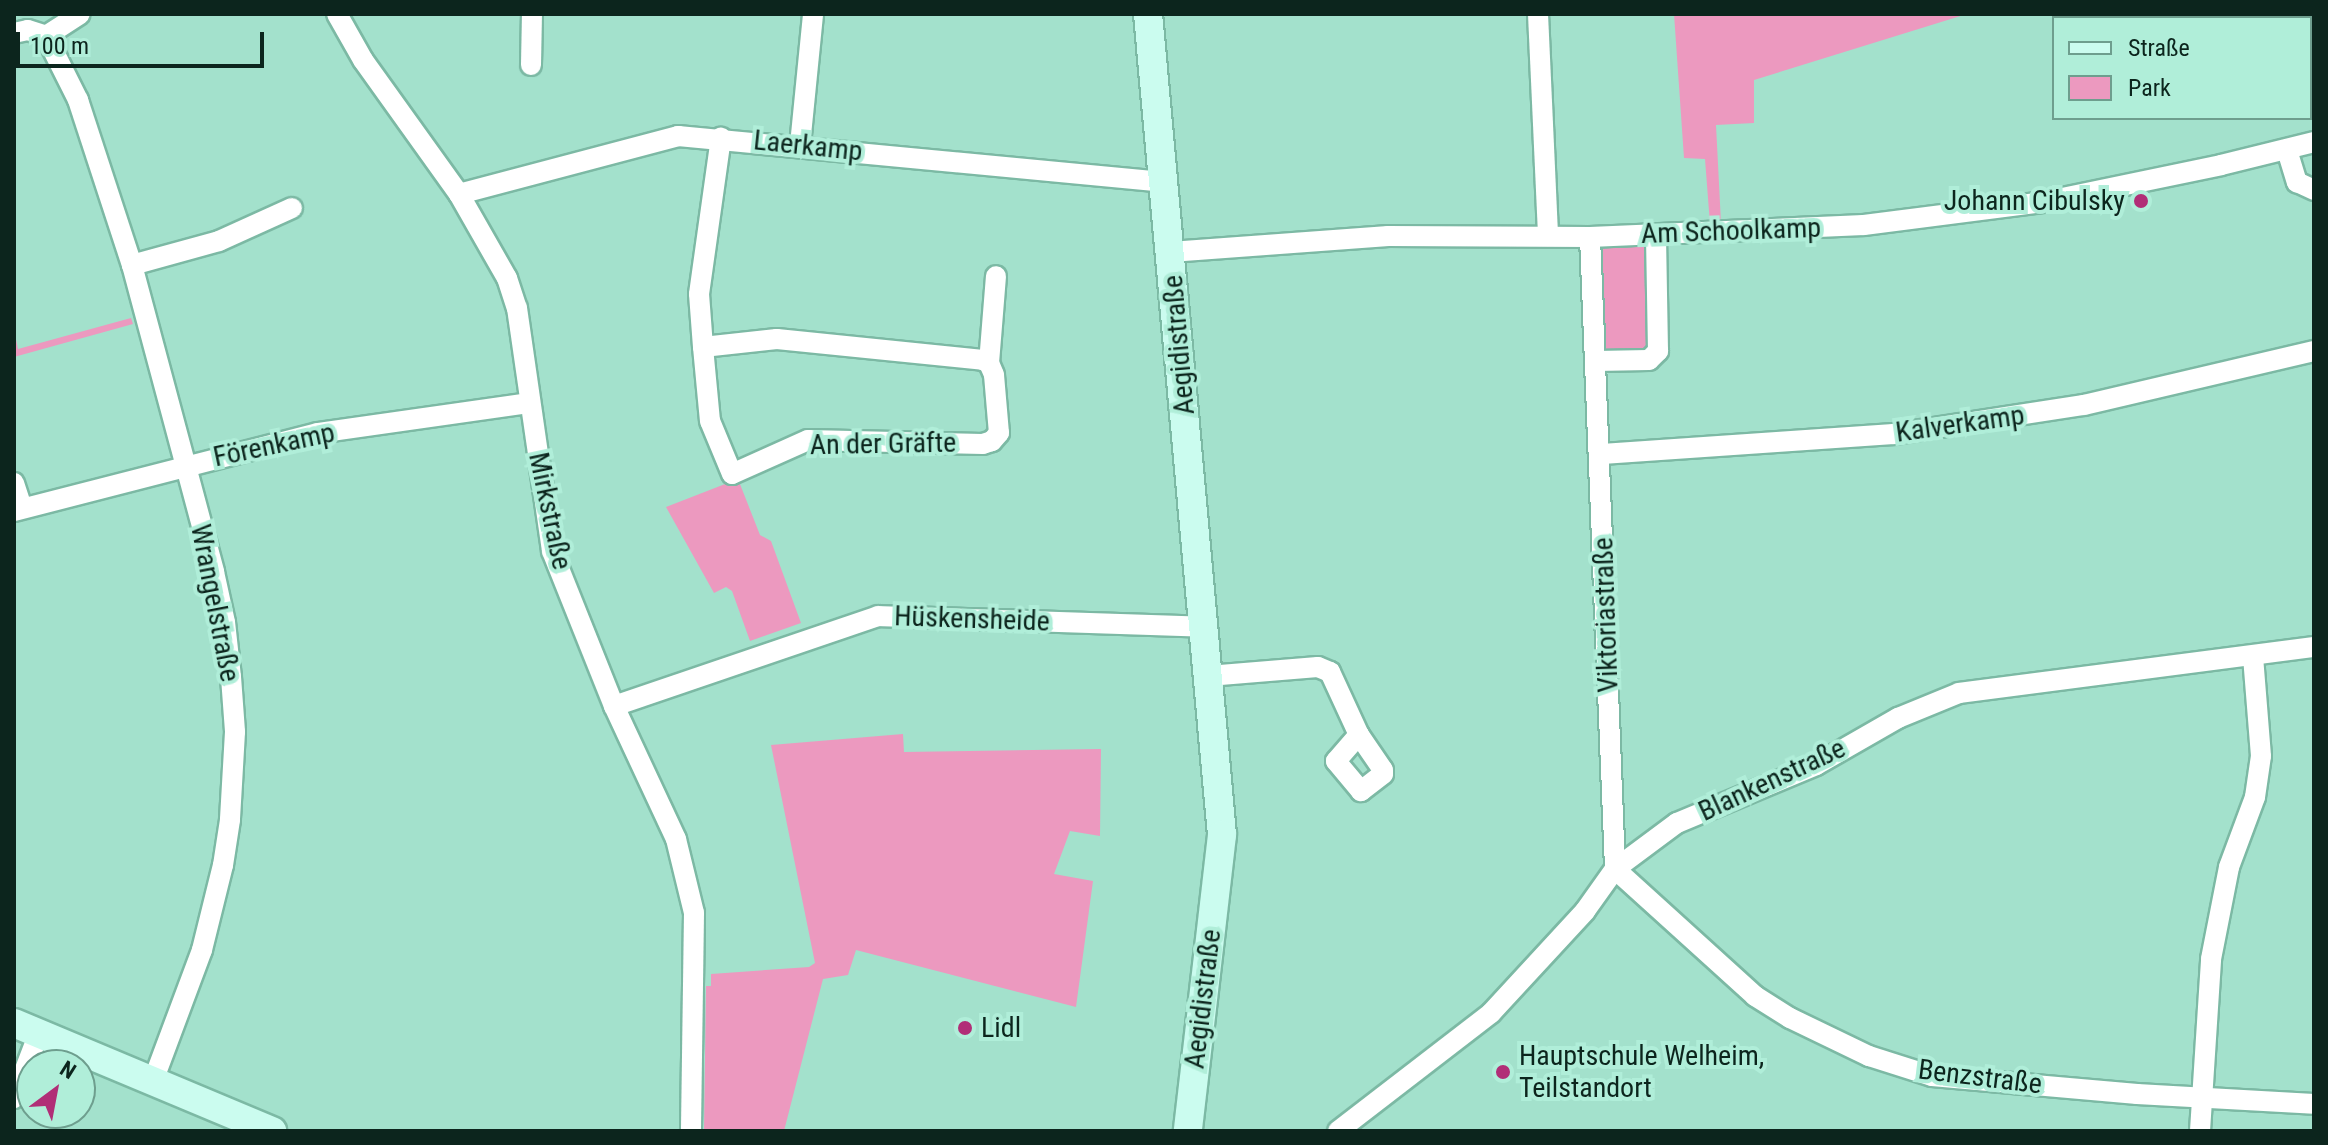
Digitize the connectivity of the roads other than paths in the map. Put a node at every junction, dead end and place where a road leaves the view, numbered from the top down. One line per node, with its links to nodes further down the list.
1 (80, 14): 8 (street)
2 (337, 14): 16 (street, Mirkstraße)
3 (532, 14): 9 (street)
4 (813, 14): 12 (street)
5 (1148, 14): 14 (street, Aegidistraße)
6 (1538, 14): 18 (street)
7 (14, 33): 8 (street)
8 (46, 36): 22 (street, Wrangelstraße)
9 (531, 65)
10 (721, 138): 12 (street, Laerkamp); 16 (street, Laerkamp); 24 (street, An der Gräfte)
11 (2314, 142): 13 (street, Am Schoolkamp)
12 (800, 145): 14 (street, Laerkamp)
13 (2287, 150): 15 (street); 19 (street, Am Schoolkamp)
14 (1163, 182): 21 (street, Aegidistraße)
15 (2314, 190)
16 (459, 194): 28 (street, Mirkstraße)
17 (292, 208): 22 (street)
18 (1548, 235): 20 (street, Am Schoolkamp); 21 (street, Am Schoolkamp)
19 (1656, 235): 20 (street, Am Schoolkamp); 26 (street)
20 (1590, 237): 26 (street, Viktoriastraße)
21 (1170, 252): 33 (street, Aegidistraße)
22 (132, 265): 30 (street, Wrangelstraße)
23 (996, 276): 27 (street, An der Gräfte)
24 (703, 347): 27 (street); 27 (street, An der Gräfte)
25 (2314, 351): 29 (street, Kalverkamp)
26 (1596, 361): 29 (street, Viktoriastraße)
27 (989, 363)
28 (529, 403): 30 (street, Förenkamp); 37 (street, Mirkstraße)
29 (1601, 454): 39 (street, Viktoriastraße)
30 (186, 465): 32 (street, Förenkamp); 41 (street, Wrangelstraße)
31 (14, 483): 32 (street, Förenkamp)
32 (18, 510)
33 (1202, 627): 36 (street, Aegidistraße); 37 (street, Hüskensheide)
34 (2314, 647): 35 (street, Blankenstraße)
35 (2253, 657): 39 (street, Blankenstraße); 42 (street)
36 (1208, 676): 38 (street); 47 (street, Aegidistraße)
37 (614, 706): 46 (street, Mirkstraße)
38 (1359, 735)
39 (1615, 869): 42 (street, Benzstraße); 48 (street, Blankenstraße)
40 (27, 1028): 41 (street); 43 (street)
41 (153, 1081): 45 (street)
42 (2202, 1096): 44 (street, Benzstraße); 49 (street)
43 (14, 1098)
44 (2314, 1104)
45 (272, 1131)
46 (691, 1131)
47 (1188, 1131)
48 (1338, 1131)
49 (2200, 1131)

